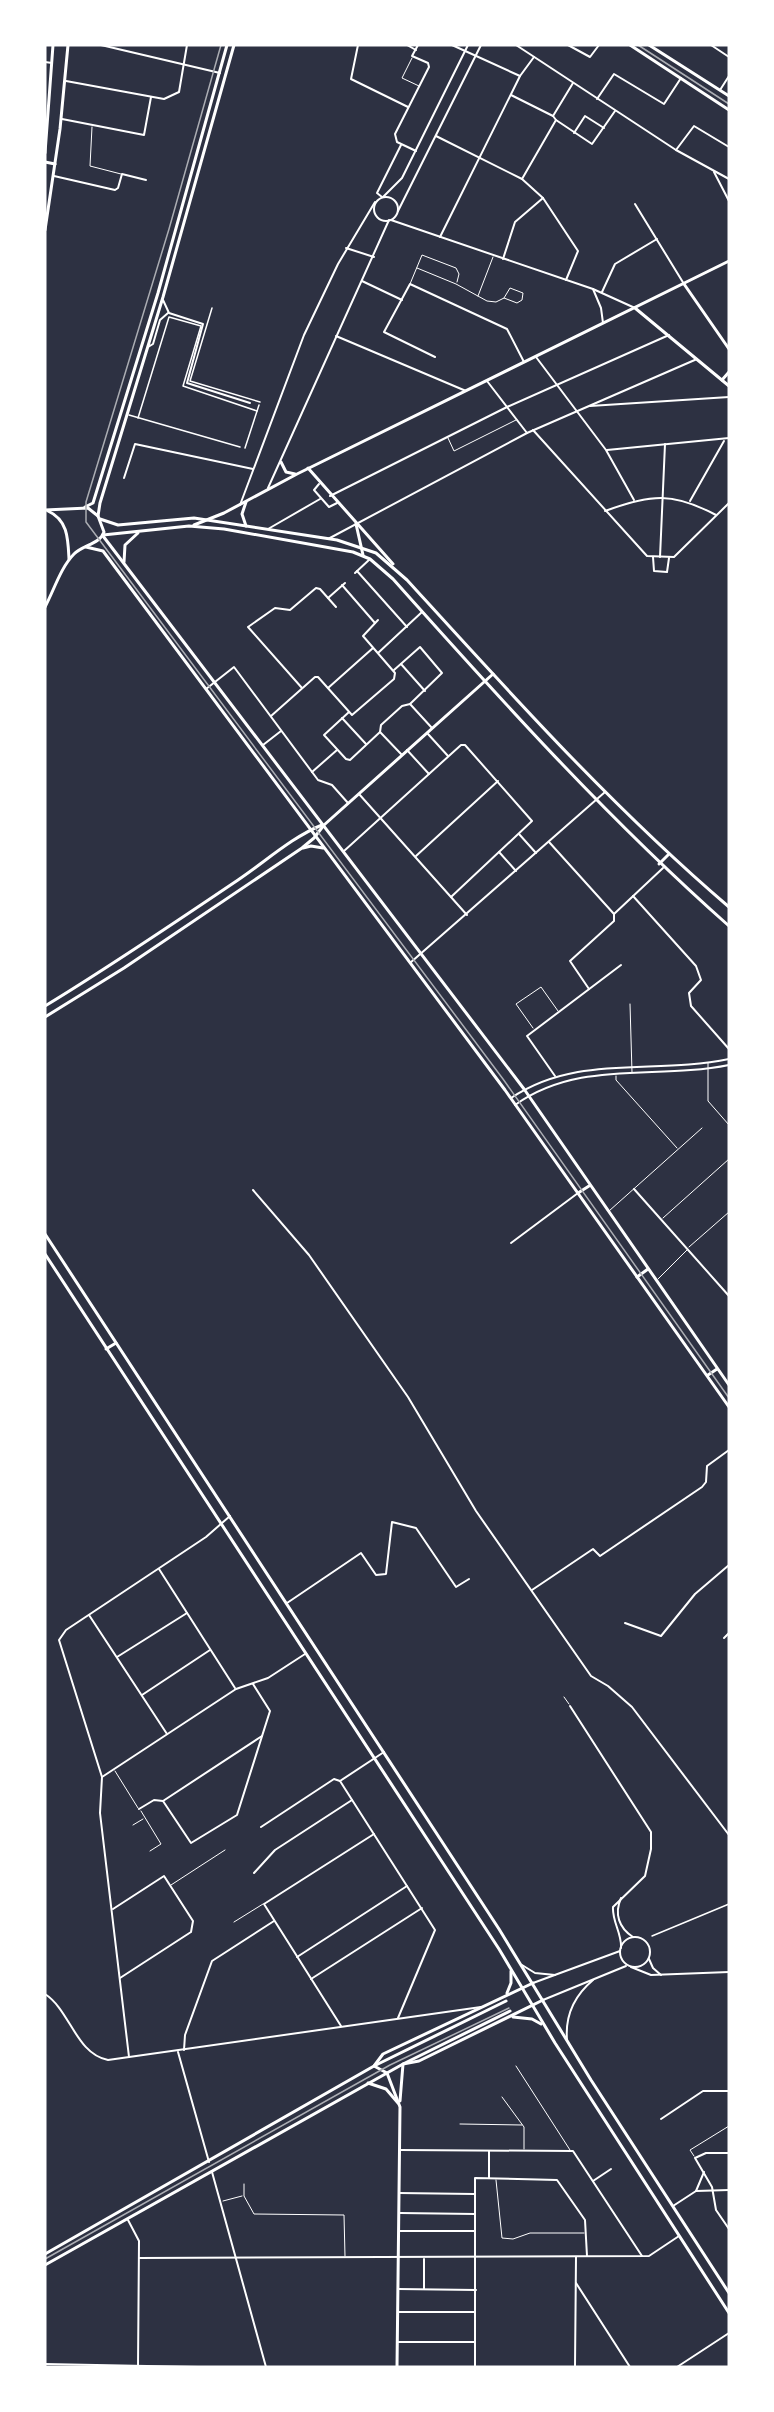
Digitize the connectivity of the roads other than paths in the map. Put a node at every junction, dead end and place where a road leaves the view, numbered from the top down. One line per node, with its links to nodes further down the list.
1 (53, 45): 26 (main road)
2 (68, 45): 33 (main road)
3 (101, 45): 27 (street)
4 (187, 45): 27 (street)
5 (227, 45): 28 (main road)
6 (234, 45): 29 (main road)
7 (358, 45): 42 (street)
8 (407, 45): 19 (street)
9 (418, 45): 19 (street)
10 (452, 45): 20 (street)
11 (468, 45): 20 (street)
12 (481, 45): 22 (street)
13 (516, 45): 23 (street)
14 (568, 45): 15 (street)
15 (598, 45)
16 (630, 45): 32 (main road)
17 (649, 45): 36 (main road)
18 (711, 45): 24 (street)
19 (416, 50): 21 (street)
20 (465, 51): 22 (street); 56 (street)
21 (412, 56): 35 (street); 35 (lane)
22 (476, 56): 30 (street); 51 (street)
23 (534, 57): 30 (street); 34 (street)
24 (729, 57)
25 (45, 62): 26 (street)
26 (52, 63): 41 (main road)
27 (185, 63): 28 (street); 39 (street)
28 (220, 73): 29 (main road); 80 (main road)
29 (226, 74): 82 (main road)
30 (520, 76): 37 (street)
31 (729, 76): 36 (street)
32 (681, 78): 40 (street); 43 (main road)
33 (66, 81): 39 (street); 46 (main road)
34 (573, 83): 40 (street); 45 (street)
35 (419, 86): 42 (street)
36 (720, 90): 38 (main road)
37 (511, 94): 45 (street); 58 (street)
38 (729, 96)
39 (151, 97): 48 (street)
40 (597, 99): 44 (street)
41 (47, 101): 53 (main road)
42 (408, 107): 52 (street)
43 (729, 110)
44 (615, 111): 49 (street); 55 (street)
45 (553, 116): 47 (street)
46 (62, 119): 48 (street); 60 (main road)
47 (555, 120): 50 (street); 64 (street)
48 (92, 125): 62 (lane)
49 (604, 128): 50 (street); 50 (street)
50 (574, 133)
51 (436, 136): 58 (street); 72 (street)
52 (401, 144): 56 (street); 68 (street)
53 (45, 147): 57 (main road)
54 (729, 147): 55 (street)
55 (676, 150): 61 (street)
56 (416, 151): 68 (street)
57 (45, 153)
58 (479, 157): 64 (street); 76 (street)
59 (45, 162): 60 (main road)
60 (56, 164): 63 (main road)
61 (713, 170): 65 (street); 69 (street)
62 (122, 174): 63 (street); 66 (street)
63 (54, 176): 75 (main road)
64 (522, 179): 67 (street)
65 (729, 179)
66 (146, 180)
67 (542, 196): 83 (street); 87 (street)
68 (383, 197): 70 (street); 72 (street)
69 (729, 201)
70 (375, 202): 73 (street); 78 (street)
71 (635, 204): 77 (street)
72 (397, 213): 73 (street); 74 (street)
73 (390, 220): 74 (street); 81 (street)
74 (400, 223): 76 (street)
75 (45, 230)
76 (440, 237): 79 (street)
77 (657, 239): 90 (street); 92 (street)
78 (346, 248): 81 (street); 139 (street)
79 (494, 255): 83 (street); 93 (lane)
80 (168, 256): 82 (main road); 153 (main road)
81 (374, 257): 86 (street)
82 (174, 258): 94 (main road)
83 (503, 259): 87 (street)
84 (729, 261): 90 (main road)
85 (417, 268): 88 (lane); 89 (lane); 89 (lane)
86 (362, 281): 96 (street); 102 (street)
87 (566, 281): 91 (street)
88 (410, 284): 96 (street); 110 (street)
89 (456, 284): 93 (lane)
90 (684, 284): 98 (main road); 106 (main road)
91 (593, 289): 92 (street); 100 (street)
92 (602, 292): 98 (street)
93 (477, 296): 95 (lane)
94 (163, 297): 99 (street); 105 (main road)
95 (504, 298): 95 (lane)
96 (402, 300): 107 (street)
97 (212, 308): 104 (street)
98 (635, 308): 100 (main road); 101 (main road)
99 (169, 313): 105 (street); 120 (street)
100 (603, 324): 108 (main road)
101 (669, 335): 109 (main road); 115 (street)
102 (336, 336): 118 (street); 137 (street)
103 (197, 339): 104 (street); 117 (street); 126 (street)
104 (202, 340): 113 (street)
105 (148, 347): 125 (main road)
106 (729, 349)
107 (435, 357)
108 (536, 357): 110 (main road); 115 (street)
109 (697, 359): 112 (main road); 121 (street)
110 (524, 363): 114 (main road)
111 (729, 372): 112 (main road)
112 (722, 380): 116 (main road)
113 (190, 381): 117 (street); 123 (street)
114 (488, 381): 118 (main road); 122 (street)
115 (558, 385): 122 (street); 124 (street)
116 (729, 386)
117 (188, 388): 123 (street)
118 (466, 391): 138 (main road)
119 (729, 397): 121 (street)
120 (250, 403)
121 (590, 406): 124 (street)
122 (507, 407): 127 (street); 130 (street)
123 (257, 411): 135 (street)
124 (579, 411): 128 (street); 136 (street)
125 (127, 414): 126 (street); 157 (main road)
126 (138, 418): 134 (street)
127 (516, 419): 129 (street); 130 (lane)
128 (533, 430): 129 (street); 155 (street)
129 (527, 433): 159 (street)
130 (447, 436): 144 (street)
131 (729, 438): 132 (street)
132 (724, 440): 133 (street); 149 (street)
133 (665, 444): 136 (street); 145 (street)
134 (240, 447)
135 (245, 448)
136 (606, 450): 147 (street)
137 (281, 462): 140 (main road); 143 (street)
138 (309, 468): 140 (main road); 142 (main road)
139 (253, 469): 141 (street); 152 (street)
140 (297, 474): 143 (main road)
141 (124, 478)
142 (320, 484): 144 (main road); 146 (street)
143 (268, 489): 148 (main road)
144 (330, 495): 150 (main road)
145 (664, 497): 147 (street); 149 (street); 170 (street)
146 (320, 499): 150 (street); 162 (street)
147 (634, 500): 155 (street)
148 (247, 501): 152 (main road); 161 (main road)
149 (690, 501): 156 (street)
150 (337, 503): 159 (main road)
151 (729, 503): 156 (street)
152 (240, 505): 158 (main road)
153 (85, 507): 154 (main road); 157 (main road)
154 (45, 510): 173 (main road)
155 (605, 511): 169 (street)
156 (716, 516): 171 (street)
157 (99, 518): 158 (main road); 164 (main road)
158 (208, 519): 160 (main road); 161 (main road)
159 (356, 522): 165 (street); 167 (main road); 175 (main road)
160 (189, 526): 163 (main road); 168 (main road)
161 (246, 526): 162 (main road)
162 (267, 529): 165 (main road)
163 (140, 532): 164 (main road); 174 (main road)
164 (103, 535): 166 (main road); 174 (main road)
165 (328, 538): 167 (main road)
166 (85, 547): 173 (main road); 192 (main road)
167 (363, 547): 168 (main road); 175 (main road)
168 (363, 556): 172 (main road)
169 (653, 557): 170 (street); 171 (street)
170 (660, 557): 171 (street)
171 (669, 558)
172 (370, 559): 179 (main road); 182 (street)
173 (69, 560): 177 (main road)
174 (124, 562): 189 (main road)
175 (406, 580): 180 (main road)
176 (328, 598): 178 (street); 183 (street); 190 (street)
177 (45, 607)
178 (336, 607)
179 (422, 612): 181 (main road); 182 (street)
180 (437, 614): 181 (main road); 187 (main road)
181 (430, 621): 188 (main road)
182 (407, 627): 184 (street)
183 (373, 648): 184 (street); 191 (street)
184 (378, 653): 186 (street)
185 (401, 664): 186 (street); 193 (street); 193 (street)
186 (393, 671): 195 (street)
187 (493, 674): 188 (main road); 211 (main road)
188 (484, 681): 198 (main road); 213 (main road)
189 (215, 682): 192 (street); 196 (street); 203 (main road)
190 (302, 688): 191 (street); 196 (street)
191 (328, 688): 195 (street)
192 (206, 689): 217 (main road)
193 (425, 691): 194 (street)
194 (410, 704): 198 (street); 200 (street)
195 (349, 712): 197 (street)
196 (271, 716): 199 (street)
197 (342, 718): 202 (street); 204 (street)
198 (432, 728): 201 (main road)
199 (282, 731): 203 (street); 208 (street)
200 (380, 732): 202 (street); 206 (street)
201 (427, 733): 205 (main road); 207 (street)
202 (366, 744): 204 (street)
203 (263, 745): 216 (main road)
204 (337, 750): 208 (street)
205 (407, 750): 206 (main road); 209 (street)
206 (402, 755): 212 (main road)
207 (448, 756): 209 (street); 210 (street)
208 (312, 772): 214 (street)
209 (429, 774): 215 (street)
210 (498, 781): 218 (street); 227 (street)
211 (604, 792): 213 (street); 226 (main road)
212 (359, 793): 214 (main road); 215 (street)
213 (595, 801): 220 (street); 228 (main road)
214 (348, 803): 216 (main road)
215 (381, 818): 223 (street); 227 (street)
216 (324, 825): 217 (main road); 219 (main road); 223 (main road)
217 (311, 830): 219 (main road); 242 (main road)
218 (519, 834): 224 (street); 225 (street)
219 (316, 836): 221 (main road); 222 (main road)
220 (549, 842): 225 (street); 234 (street)
221 (302, 848): 222 (main road); 244 (main road)
222 (326, 849): 238 (main road)
223 (344, 851): 237 (main road)
224 (499, 852): 230 (street); 232 (street)
225 (536, 853): 230 (street)
226 (668, 855): 228 (main road); 233 (main road)
227 (415, 856): 232 (street)
228 (659, 864): 229 (main road)
229 (663, 868): 231 (street); 236 (main road)
230 (516, 871): 235 (street)
231 (633, 896): 234 (street); 246 (street)
232 (451, 897): 235 (street)
233 (729, 907)
234 (614, 914): 240 (street)
235 (467, 915): 237 (street)
236 (729, 926)
237 (423, 954): 238 (street); 256 (main road)
238 (410, 963): 258 (main road)
239 (621, 964): 240 (street)
240 (589, 989): 243 (street)
241 (630, 1004): 249 (lane)
242 (45, 1006)
243 (559, 1012): 245 (street); 245 (lane)
244 (45, 1017)
245 (534, 1030): 255 (street)
246 (729, 1049)
247 (729, 1059): 248 (street)
248 (708, 1063): 249 (street); 252 (lane)
249 (632, 1065): 251 (street); 254 (lane)
250 (729, 1065): 252 (street)
251 (615, 1066): 253 (lane); 255 (street)
252 (708, 1069): 254 (street); 260 (lane)
253 (616, 1072): 254 (street); 257 (street); 262 (lane)
254 (632, 1072)
255 (555, 1076): 256 (street)
256 (524, 1089): 257 (main road); 258 (street)
257 (528, 1096): 259 (street); 264 (main road)
258 (511, 1098): 259 (main road)
259 (515, 1105): 267 (main road)
260 (729, 1125)
261 (702, 1128): 262 (lane)
262 (678, 1150): 265 (lane)
263 (729, 1159): 270 (lane)
264 (589, 1185): 267 (main road); 268 (main road)
265 (634, 1189): 268 (lane); 270 (street)
266 (253, 1190): 291 (street)
267 (578, 1194): 272 (street); 276 (main road)
268 (608, 1212): 275 (main road)
269 (729, 1212): 273 (lane)
270 (661, 1220): 273 (street)
271 (45, 1234): 279 (main road)
272 (511, 1242)
273 (687, 1249): 277 (lane); 278 (street)
274 (45, 1254): 280 (main road)
275 (648, 1269): 276 (main road); 277 (main road)
276 (637, 1276): 282 (main road)
277 (656, 1281): 281 (main road)
278 (729, 1296)
279 (116, 1343): 280 (main road); 286 (main road)
280 (106, 1349): 287 (main road)
281 (717, 1368): 282 (main road); 283 (main road)
282 (708, 1375): 284 (main road)
283 (729, 1384)
284 (729, 1407)
285 (729, 1449): 291 (street)
286 (230, 1516): 287 (street); 292 (main road)
287 (220, 1523): 289 (street); 299 (main road)
288 (729, 1565): 295 (street)
289 (159, 1569): 293 (street); 294 (street)
290 (469, 1579): 292 (street)
291 (531, 1591): 320 (street)
292 (287, 1603): 308 (main road)
293 (187, 1613): 298 (street); 300 (street)
294 (89, 1614): 300 (street); 311 (street)
295 (625, 1623)
296 (729, 1633): 297 (street)
297 (724, 1638)
298 (211, 1650): 302 (street); 303 (street)
299 (305, 1654): 301 (street); 309 (main road)
300 (117, 1657): 303 (street)
301 (253, 1684): 302 (street); 307 (street)
302 (236, 1689): 306 (street)
303 (141, 1695): 306 (street)
304 (564, 1697): 305 (lane)
305 (570, 1706): 326 (street)
306 (167, 1734): 310 (street)
307 (262, 1737): 314 (street); 314 (street)
308 (384, 1752): 309 (street); 338 (main road)
309 (374, 1759): 312 (street); 340 (main road)
310 (114, 1769): 311 (street); 315 (lane)
311 (102, 1777): 330 (street)
312 (340, 1781): 313 (street); 318 (street)
313 (352, 1800): 319 (street); 323 (street)
314 (164, 1801): 315 (street)
315 (139, 1809): 316 (lane)
316 (144, 1818): 317 (lane); 322 (lane)
317 (133, 1825)
318 (261, 1827)
319 (374, 1834): 325 (street); 327 (street)
320 (729, 1835)
321 (225, 1850): 324 (lane)
322 (150, 1851)
323 (254, 1873)
324 (170, 1885): 330 (street); 344 (street)
325 (407, 1886): 329 (street); 336 (street)
326 (623, 1896): 334 (street); 335 (street)
327 (264, 1904): 331 (street); 332 (lane)
328 (729, 1904): 333 (street)
329 (422, 1908): 345 (street); 356 (street)
330 (112, 1910): 344 (street)
331 (274, 1921): 336 (street); 361 (street)
332 (234, 1922)
333 (652, 1936)
334 (633, 1937): 335 (street); 337 (street)
335 (620, 1949): 339 (street); 342 (street)
336 (297, 1957): 345 (street)
337 (649, 1958): 339 (street); 343 (street)
338 (522, 1965): 342 (street); 347 (main road)
339 (629, 1966): 343 (street); 346 (street)
340 (511, 1969): 348 (main road); 350 (main road)
341 (729, 1972): 343 (street)
342 (558, 1974): 347 (street)
343 (661, 1975)
344 (120, 1978): 363 (street)
345 (311, 1979): 358 (street)
346 (595, 1979): 351 (street); 360 (street)
347 (533, 1983): 348 (main road); 351 (main road)
348 (521, 1988): 350 (main road); 353 (main road)
349 (45, 1994): 363 (street)
350 (507, 1994): 354 (main road)
351 (543, 2000): 353 (main road); 360 (main road)
352 (506, 2001): 365 (main road)
353 (532, 2006): 357 (main road); 359 (main road)
354 (481, 2007): 356 (street); 365 (main road)
355 (510, 2011): 364 (main road)
356 (398, 2018): 358 (street)
357 (509, 2018): 359 (main road); 364 (main road)
358 (341, 2026): 361 (street)
359 (544, 2026): 405 (main road)
360 (567, 2040): 397 (main road)
361 (184, 2050): 362 (street)
362 (178, 2051): 363 (street); 382 (street)
363 (129, 2057)
364 (402, 2064): 367 (main road); 371 (main road)
365 (374, 2066): 367 (main road); 382 (main road)
366 (516, 2066): 377 (lane)
367 (387, 2073): 368 (main road); 371 (main road)
368 (368, 2083): 371 (main road); 384 (main road)
369 (729, 2091): 372 (street)
370 (502, 2097): 374 (lane)
371 (400, 2107): 376 (main road)
372 (661, 2119)
373 (460, 2124): 374 (lane)
374 (522, 2125): 379 (lane)
375 (729, 2126): 381 (lane)
376 (400, 2150): 378 (street); 393 (main road)
377 (570, 2150): 379 (street); 388 (street)
378 (489, 2151): 379 (street); 386 (street)
379 (524, 2151)
380 (729, 2153): 381 (street)
381 (695, 2158): 385 (street)
382 (209, 2162): 406 (main road)
383 (611, 2169): 388 (street)
384 (212, 2172): 396 (street); 400 (main road)
385 (705, 2172): 391 (street); 392 (street)
386 (489, 2178): 387 (street); 394 (street)
387 (496, 2178): 404 (street); 404 (lane)
388 (593, 2181): 407 (street)
389 (244, 2184): 395 (lane)
390 (729, 2190): 392 (street)
391 (696, 2191): 392 (street); 397 (street)
392 (714, 2191): 401 (street)
393 (399, 2193): 394 (street); 398 (main road)
394 (475, 2194): 399 (street)
395 (244, 2196): 396 (lane); 413 (lane)
396 (220, 2202): 412 (street)
397 (672, 2206): 421 (main road)
398 (399, 2214): 399 (street); 402 (main road)
399 (475, 2214): 403 (street)
400 (128, 2220): 411 (street); 416 (main road)
401 (729, 2229)
402 (399, 2231): 403 (street); 414 (main road)
403 (475, 2231): 408 (street)
404 (588, 2233): 410 (street)
405 (679, 2236): 407 (street); 424 (main road)
406 (45, 2254)
407 (642, 2256): 410 (street)
408 (475, 2257): 409 (street); 415 (street); 420 (street)
409 (576, 2257): 410 (street); 417 (street)
410 (587, 2257)
411 (139, 2258): 412 (street); 430 (street)
412 (236, 2258): 413 (street); 432 (street)
413 (345, 2258): 414 (street)
414 (399, 2258): 415 (street); 418 (main road)
415 (424, 2258): 419 (street)
416 (45, 2265)
417 (576, 2283): 435 (street); 436 (street)
418 (398, 2289): 419 (street); 422 (main road)
419 (424, 2289): 420 (street)
420 (476, 2290): 423 (street)
421 (729, 2293)
422 (398, 2312): 423 (street); 426 (main road)
423 (476, 2312): 427 (street)
424 (729, 2313)
425 (729, 2333): 437 (street)
426 (398, 2342): 427 (street); 433 (main road)
427 (475, 2342): 434 (street)
428 (45, 2364): 429 (street)
429 (55, 2366): 430 (street)
430 (138, 2366): 431 (street)
431 (198, 2367)
432 (266, 2367)
433 (397, 2367)
434 (475, 2367)
435 (575, 2367)
436 (630, 2367)
437 (677, 2367)

